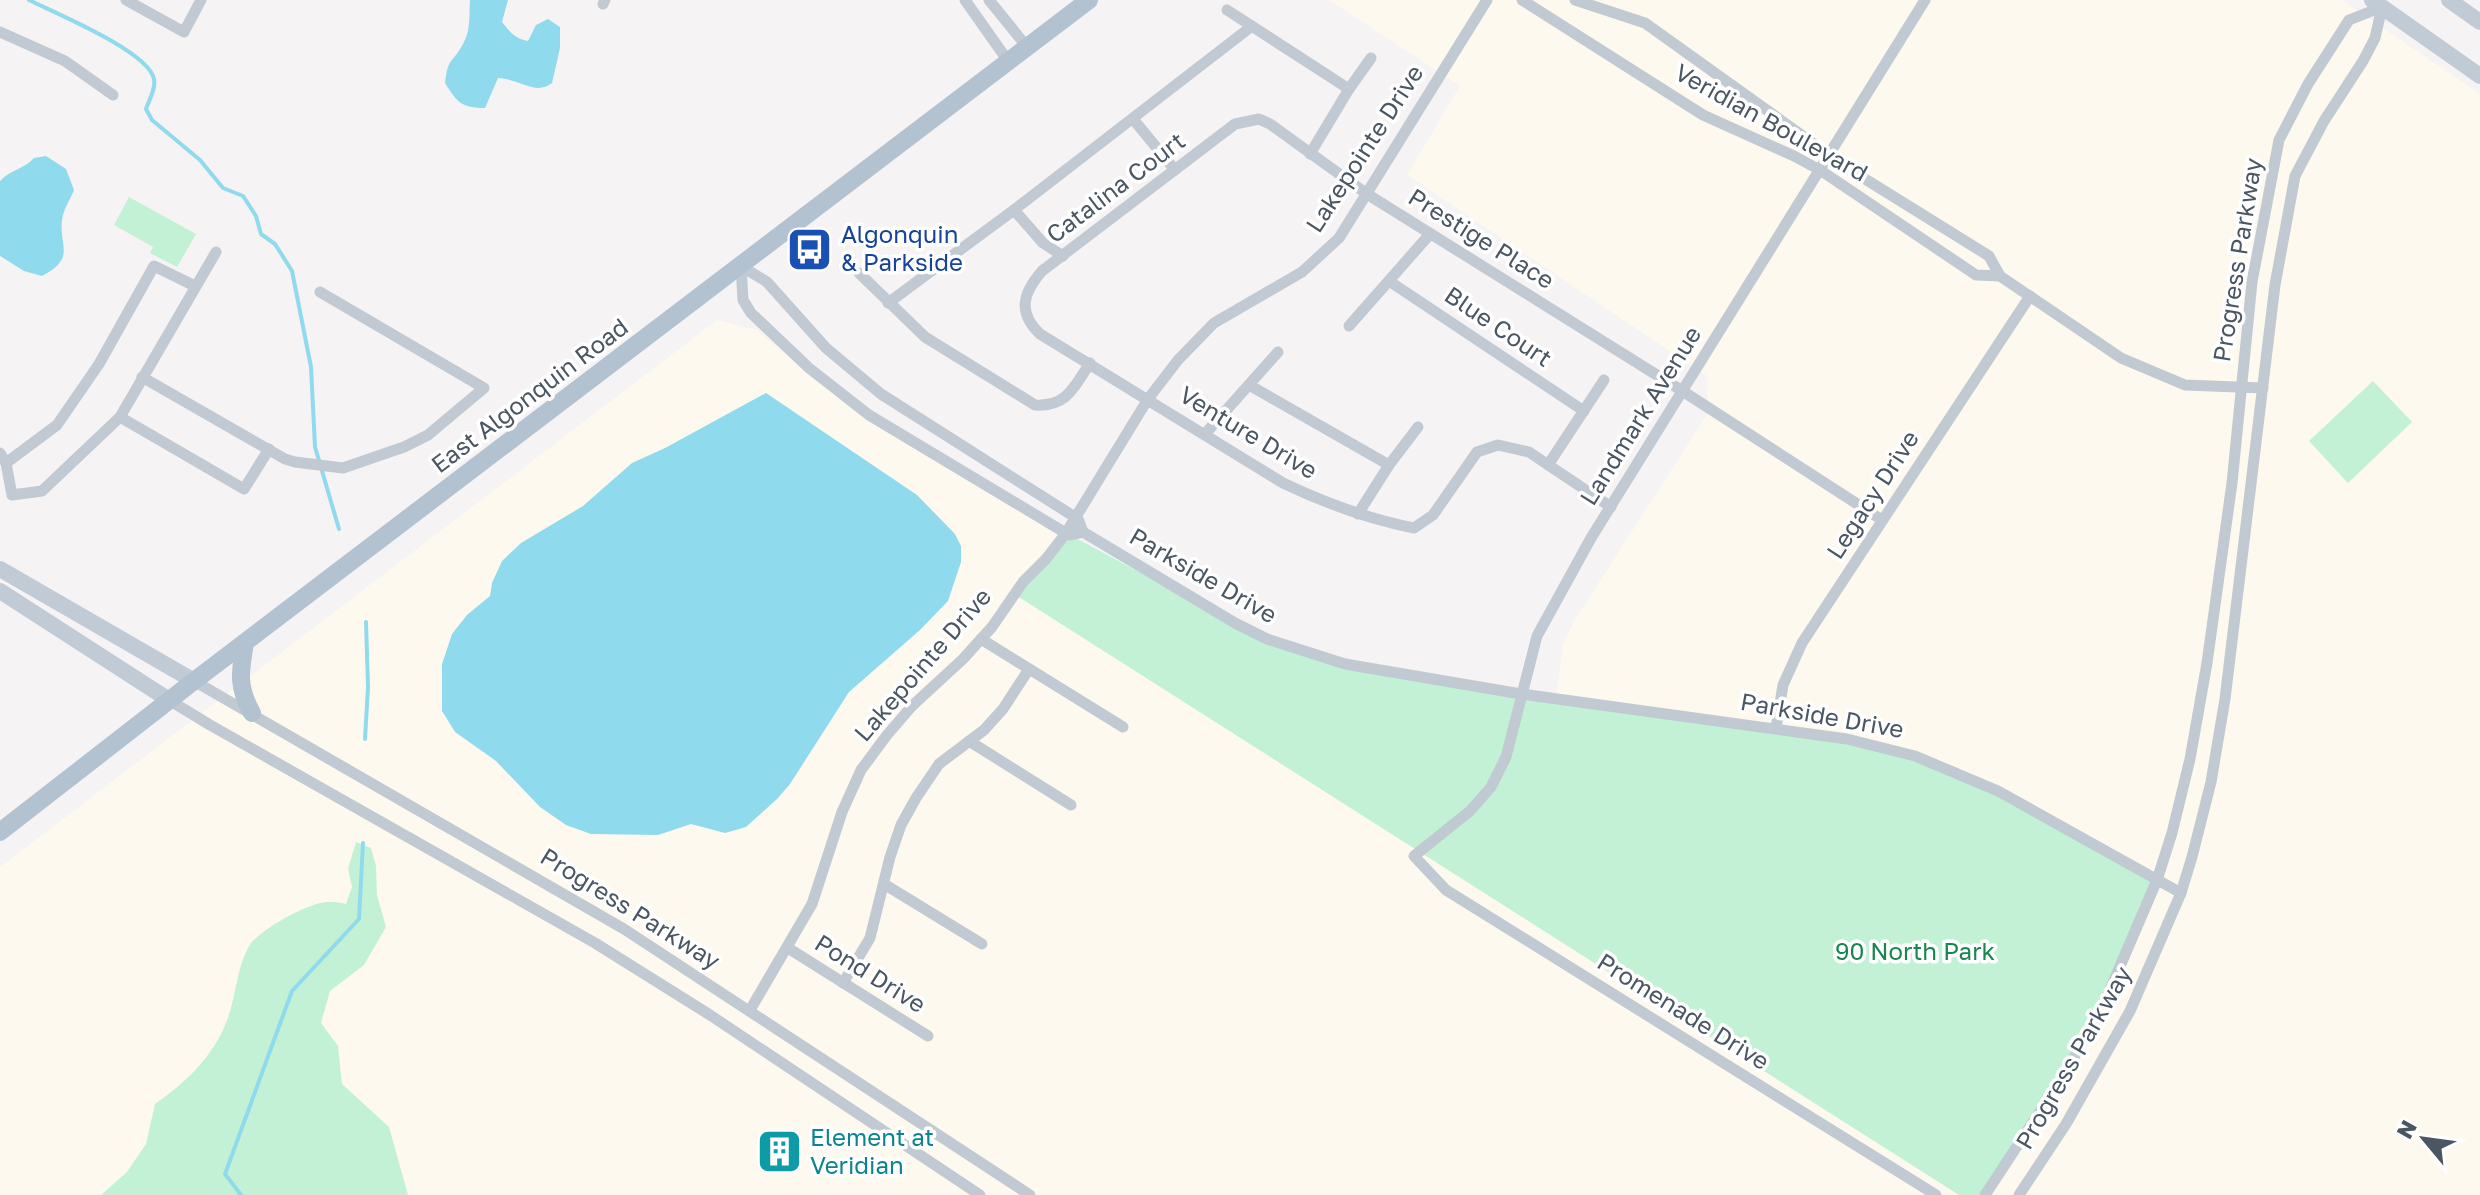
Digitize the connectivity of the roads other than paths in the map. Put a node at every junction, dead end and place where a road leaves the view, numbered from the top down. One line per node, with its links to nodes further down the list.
1 (126, 0): 2 (street)
2 (201, 0)
3 (965, 0): 18 (street)
4 (989, 0): 16 (street)
5 (1089, 0): 16 (main road, East Algonquin Road)
6 (1487, 0): 28 (street, Lakepointe Drive)
7 (1522, 0): 27 (street, Veridian Boulevard)
8 (1575, 0): 25 (street, Veridian Boulevard)
9 (1925, 0): 25 (street, Landmark Avenue)
10 (2449, 0): 13 (street)
11 (2377, 4): 19 (street); 48 (street, Progress Parkway); 49 (street, Progress Parkway)
12 (1227, 10): 14 (street)
13 (2480, 22)
14 (1252, 26): 20 (street); 22 (street)
15 (0, 32): 21 (street)
16 (1027, 47): 18 (main road, East Algonquin Road)
17 (1371, 58): 20 (street)
18 (1008, 61): 33 (main road, East Algonquin Road)
19 (2480, 76)
20 (1349, 89): 24 (street)
21 (113, 95)
22 (1133, 119): 26 (street); 29 (street)
23 (1259, 119): 24 (street, Prestige Place); 26 (street, Catalina Court)
24 (1310, 154): 28 (street, Prestige Place)
25 (1830, 154): 27 (street, Landmark Avenue); 35 (street, Veridian Boulevard)
26 (1175, 170): 32 (street, Catalina Court)
27 (1820, 170): 35 (street, Veridian Boulevard); 50 (street, Landmark Avenue)
28 (1367, 194): 30 (street, Prestige Place); 51 (street, Lakepointe Drive)
29 (1014, 210): 32 (street); 40 (street)
30 (1430, 234): 36 (street); 50 (street, Prestige Place)
31 (216, 252): 37 (street)
32 (1063, 256): 41 (street, Catalina Court)
33 (741, 266): 62 (street); 65 (street); 69 (main road, East Algonquin Road)
34 (859, 273): 40 (street)
35 (2000, 276): 39 (street, Veridian Boulevard)
36 (1389, 281): 42 (street); 52 (street, Blue Court)
37 (195, 286): 45 (street); 57 (street)
38 (320, 292): 56 (street)
39 (2030, 296): 48 (street, Veridian Boulevard); 63 (street, Legacy Drive)
40 (888, 303): 44 (street)
41 (1025, 315): 44 (street, Venture Drive)
42 (1349, 326)
43 (1278, 352): 47 (street)
44 (1090, 363): 51 (street, Venture Drive)
45 (142, 377): 53 (street); 56 (street)
46 (1604, 380): 52 (street)
47 (1249, 385): 55 (street); 58 (street)
48 (2242, 387): 49 (street, Veridian Boulevard); 81 (street, Progress Parkway)
49 (2263, 388): 83 (street, Progress Parkway)
50 (1684, 392): 60 (street, Landmark Avenue); 63 (street, Prestige Place)
51 (1148, 399): 55 (street, Venture Drive); 62 (street, Lakepointe Drive)
52 (1584, 411): 59 (street)
53 (120, 417): 56 (street); 57 (street)
54 (1418, 427): 58 (street)
55 (1205, 434): 61 (street, Venture Drive)
56 (269, 449)
57 (3, 458)
58 (1389, 465): 61 (street)
59 (1548, 465): 60 (street, Venture Drive); 61 (street, Venture Drive)
60 (1611, 507): 72 (street, Landmark Avenue)
61 (1358, 514)
62 (1075, 517): 64 (street); 65 (street, Lakepointe Drive)
63 (1882, 520): 76 (street, Legacy Drive)
64 (1083, 532): 65 (street); 72 (street, Parkside Drive)
65 (1066, 533): 68 (street, Lakepointe Drive)
66 (0, 569): 71 (street)
67 (0, 591): 73 (street)
68 (981, 639): 70 (street); 85 (street, Lakepointe Drive)
69 (245, 643): 71 (main road, East Algonquin Road); 74 (main road)
70 (1029, 669): 75 (street); 77 (street)
71 (194, 681): 73 (main road, East Algonquin Road); 74 (street, Progress Parkway)
72 (1521, 694): 76 (street, Parkside Drive); 80 (street, Landmark Avenue)
73 (169, 700): 79 (main road, East Algonquin Road); 89 (street, Progress Parkway)
74 (252, 713): 87 (street, Progress Parkway)
75 (1123, 727)
76 (1776, 728): 81 (street, Parkside Drive)
77 (969, 741): 78 (street); 82 (street)
78 (1071, 805)
79 (0, 832)
80 (1414, 856): 91 (street, Promenade Drive)
81 (2157, 880): 83 (street, Parkside Drive); 92 (street, Progress Parkway)
82 (884, 884): 84 (street); 86 (street)
83 (2181, 893): 93 (street, Progress Parkway)
84 (982, 944)
85 (788, 948): 86 (street, Pond Drive); 87 (street, Lakepointe Drive)
86 (843, 983): 88 (street, Pond Drive)
87 (750, 1010): 90 (street, Progress Parkway)
88 (928, 1036)
89 (980, 1195)
90 (1030, 1195)
91 (1936, 1195)
92 (1985, 1195)
93 (2019, 1195)

